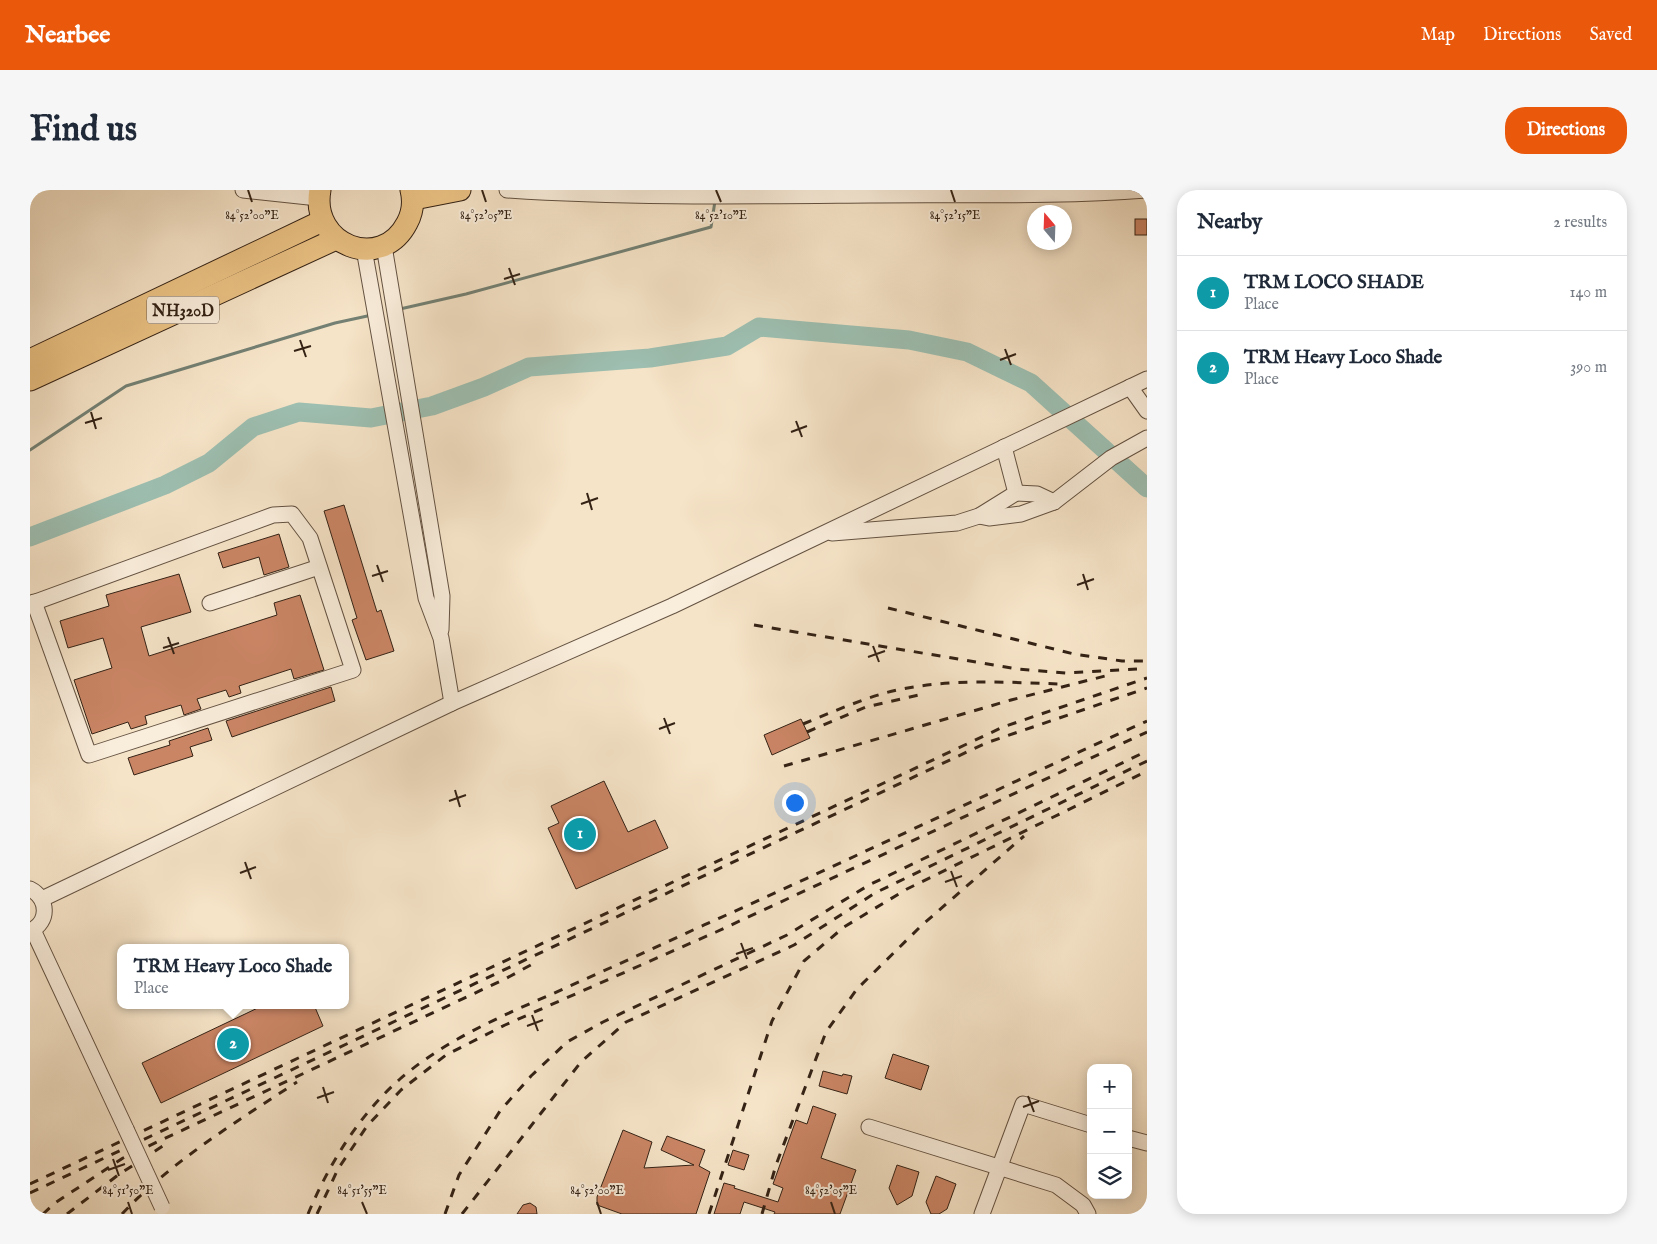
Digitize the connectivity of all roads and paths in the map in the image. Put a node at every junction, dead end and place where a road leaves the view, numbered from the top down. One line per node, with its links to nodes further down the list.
1 (243, 190): 6 (street)
2 (460, 190): 7 (highway)
3 (507, 190): 5 (street)
4 (1147, 190): 5 (street)
5 (1026, 192)
6 (319, 194): 8 (highway)
7 (412, 194): 10 (highway)
8 (322, 221): 9 (highway); 11 (highway, NH320D)
9 (336, 239): 10 (highway); 13 (highway, NH320D)
10 (374, 248): 25 (street); 25 (street)
11 (30, 360)
12 (1147, 379): 14 (street)
13 (30, 380)
14 (1130, 387): 15 (street); 17 (street)
15 (1147, 411)
16 (1147, 438): 19 (street)
17 (1004, 447): 18 (street); 21 (street)
18 (1016, 493): 19 (street); 20 (street)
19 (1054, 502): 20 (street)
20 (978, 516): 21 (street)
21 (823, 534): 26 (street)
22 (320, 567): 23 (street); 23 (street); 24 (street)
23 (32, 603)
24 (210, 603)
25 (441, 638): 26 (street)
26 (452, 703): 28 (street)
27 (30, 889): 28 (street)
28 (42, 899): 29 (street)
29 (31, 931): 35 (street, bridge)
30 (1087, 1124): 34 (street)
31 (869, 1127): 34 (street)
32 (1132, 1139): 33 (street)
33 (1147, 1143)
34 (1000, 1166): 36 (street); 37 (street)
35 (164, 1210)
36 (982, 1214)
37 (1088, 1214)

